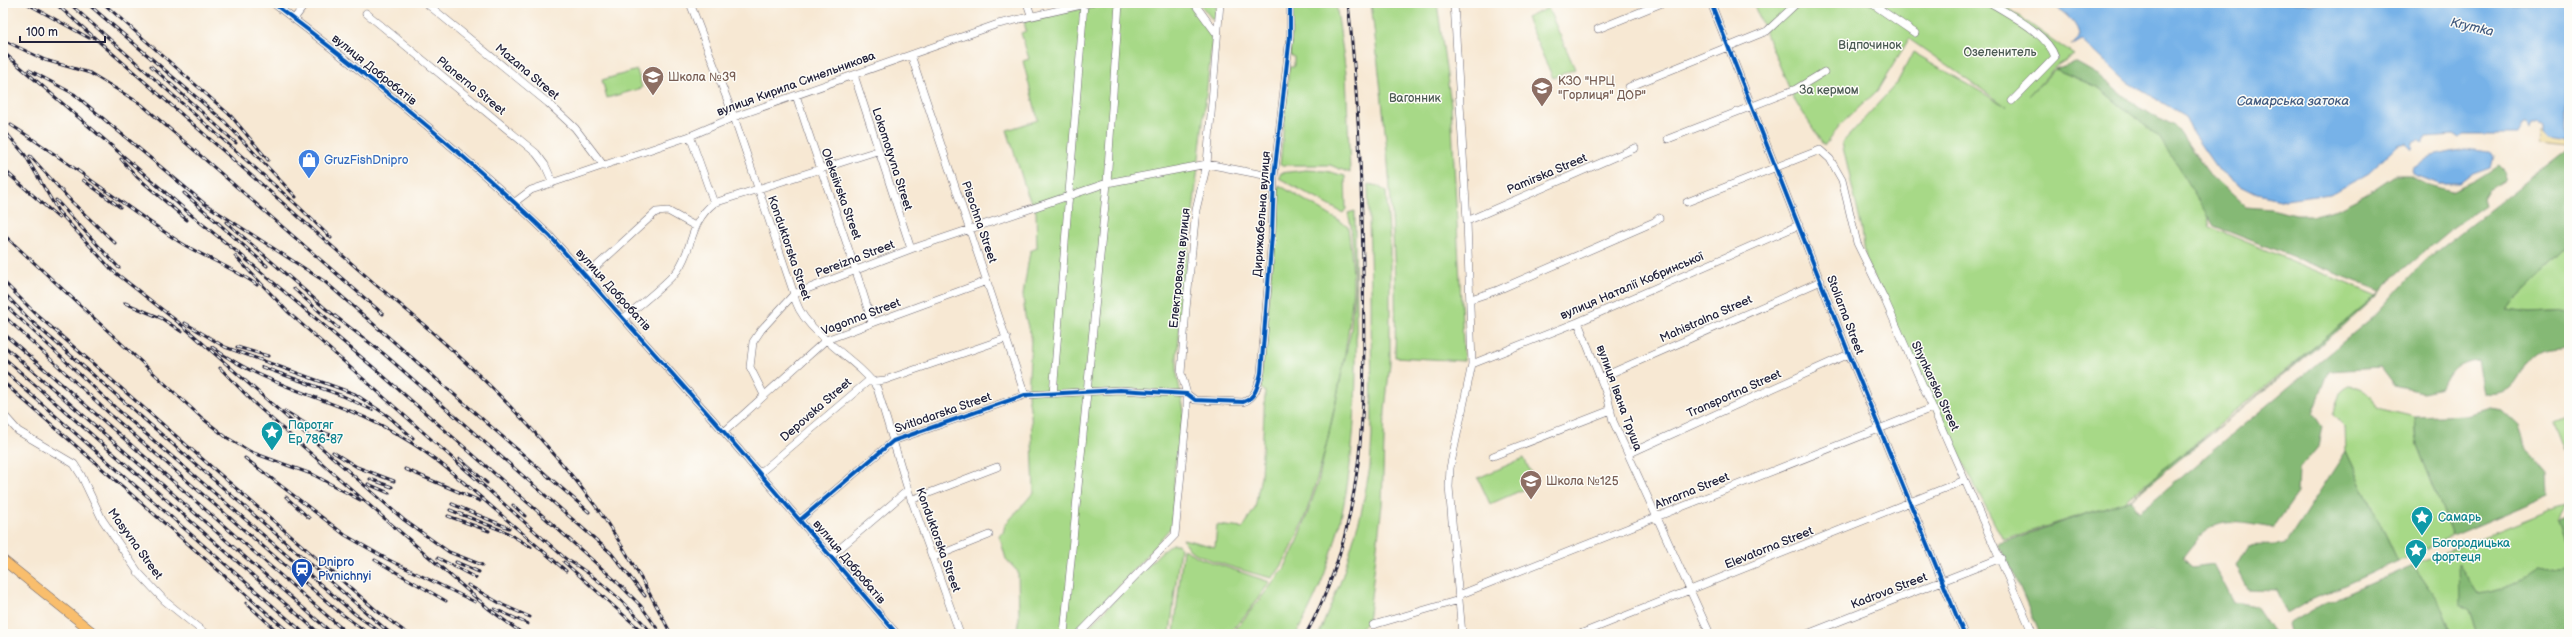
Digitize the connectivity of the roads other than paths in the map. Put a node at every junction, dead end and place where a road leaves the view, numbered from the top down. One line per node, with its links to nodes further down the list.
1 (272, 3): 19 (street, вулиця Добробатів)
2 (306, 3): 19 (street)
3 (426, 3): 37 (street, Mazana Street)
4 (690, 3): 31 (street, Konduktorska Street)
5 (1027, 3): 18 (street)
6 (1119, 3): 41 (street)
7 (1194, 3): 21 (street)
8 (1220, 3): 21 (street, Електровозна вулиця)
9 (1290, 3): 40 (street, Дирижабельна вулиця)
10 (1454, 3): 49 (street)
11 (1662, 3): 20 (street)
12 (1711, 3): 23 (street, Stoliarna Street)
13 (1797, 3): 23 (street)
14 (1872, 3): 22 (street)
15 (1991, 3): 29 (street)
16 (1087, 4): 18 (street, вулиця Кирила Синельникова); 44 (street)
17 (366, 14): 42 (street, Planerna Street)
18 (1031, 15): 24 (street, вулиця Кирила Синельникова)
19 (294, 19): 45 (street, вулиця Добробатів)
20 (1598, 29)
21 (1216, 33): 36 (street, Електровозна вулиця)
22 (1914, 33)
23 (1728, 47): 27 (street); 30 (street, Stoliarna Street)
24 (911, 55): 26 (street, вулиця Кирила Синельникова); 52 (street, Pisochna Street)
25 (1824, 72): 30 (street)
26 (854, 74): 28 (street, вулиця Кирила Синельникова); 35 (street, Lokomotyvna Street)
27 (1629, 87)
28 (796, 95): 31 (street, вулиця Кирила Синельникова); 39 (street, Oleksiivska Street)
29 (2012, 101)
30 (1752, 107): 33 (street); 38 (street, Stoliarna Street)
31 (734, 116): 32 (street, вулиця Кирила Синельникова); 43 (street, Konduktorska Street)
32 (690, 136): 37 (street, вулиця Кирила Синельникова); 47 (street)
33 (1668, 140)
34 (1635, 148): 49 (street, Pamirska Street)
35 (877, 151): 39 (street); 53 (street, Lokomotyvna Street)
36 (1207, 164): 40 (street); 41 (street, Pereizna Street); 71 (street, Електровозна вулиця)
37 (604, 166): 42 (street, вулиця Кирила Синельникова)
38 (1775, 166): 46 (street); 50 (street, Stoliarna Street); 75 (street, Shynkarska Street)
39 (819, 168): 43 (street); 54 (street, Oleksiivska Street)
40 (1274, 177): 74 (street, Дирижабельна вулиця)
41 (1107, 182): 44 (street, Pereizna Street); 69 (street)
42 (553, 183): 45 (street, вулиця Кирила Синельникова)
43 (758, 190): 47 (street); 58 (street, Konduktorska Street)
44 (1069, 194): 52 (street, Pereizna Street); 70 (street)
45 (515, 202): 55 (street, вулиця Добробатів)
46 (1687, 202)
47 (714, 203): 51 (street)
48 (1659, 218): 59 (street)
49 (1467, 221): 59 (street)
50 (1799, 225): 57 (street, Stoliarna Street); 61 (street, вулиця Наталії Кобринської)
51 (695, 226): 55 (street); 60 (street)
52 (970, 230): 53 (street, Pereizna Street); 56 (street, Pisochna Street)
53 (911, 249): 54 (street, Pereizna Street)
54 (857, 270): 58 (street, Pereizna Street); 62 (street, Oleksiivska Street)
55 (586, 275): 60 (street, вулиця Добробатів)
56 (987, 281): 62 (street, Vagonna Street); 63 (street, Pisochna Street)
57 (1821, 281): 65 (street, Stoliarna Street); 67 (street, Mahistralna Street)
58 (794, 294): 64 (street, Konduktorska Street); 72 (street, Pereizna Street)
59 (1471, 299): 66 (street)
60 (624, 318): 79 (street, вулиця Добробатів)
61 (1578, 322): 66 (street, вулиця Наталії Кобринської); 67 (street, вулиця Івана Труша)
62 (872, 323): 64 (street, Vagonna Street)
63 (1007, 338): 68 (street, Depovska Street); 73 (street, Pisochna Street)
64 (826, 340): 68 (street, Konduktorska Street); 72 (street, Vagonna Street)
65 (1849, 354): 78 (street, Stoliarna Street); 81 (street, Transportna Street)
66 (1472, 364): 98 (street)
67 (1600, 378): 76 (street, вулиця Івана Труша)
68 (873, 381): 80 (street, Konduktorska Street); 84 (street, Depovska Street)
69 (1087, 393): 70 (street, Svitlodarska Street); 71 (street, Svitlodarska Street); 105 (street)
70 (1053, 394): 73 (street, Svitlodarska Street)
71 (1187, 394): 74 (street, Svitlodarska Street); 106 (street, Електровозна вулиця)
72 (764, 395): 79 (street, Vagonna Street)
73 (1025, 395): 80 (street, Svitlodarska Street)
74 (1250, 400)
75 (1932, 408): 78 (street, Ahrarna Street); 85 (street, Shynkarska Street)
76 (1611, 410): 81 (street, вулиця Івана Труша); 82 (street)
77 (3, 414): 102 (street, Masyvna Street)
78 (1880, 430): 88 (street, Stoliarna Street); 89 (street, Ahrarna Street)
79 (724, 432): 84 (street, вулиця Добробатів)
80 (893, 440): 86 (street, Konduktorska Street); 90 (street, Svitlodarska Street)
81 (1628, 454): 89 (street, вулиця Івана Труша)
82 (1493, 456)
83 (997, 467): 87 (street)
84 (760, 473): 90 (street, вулиця Добробатів)
85 (1966, 480): 88 (street, Elevatorna Street); 94 (street, Shynkarska Street)
86 (908, 490): 87 (street, Konduktorska Street); 92 (street)
87 (911, 500): 93 (street, Konduktorska Street)
88 (1910, 503): 96 (street, Stoliarna Street); 97 (street, Elevatorna Street)
89 (1656, 517): 97 (street, вулиця Івана Труша); 98 (street, Ahrarna Street)
90 (800, 520): 92 (street, вулиця Добробатів)
91 (989, 536): 93 (street)
92 (831, 556): 103 (street, вулиця Добробатів)
93 (934, 557): 104 (street, Konduktorska Street)
94 (2001, 558): 96 (street, Kadrova Street); 100 (street, Shynkarska Street)
95 (3, 560): 101 (main road)
96 (1941, 583): 110 (street, Kadrova Street); 111 (street, Stoliarna Street)
97 (1688, 591): 108 (street, Elevatorna Street); 109 (street, вулиця Івана Труша)
98 (1459, 597): 99 (street, Ahrarna Street); 107 (street)
99 (1373, 624)
100 (2031, 633)
101 (95, 634)
102 (206, 634)
103 (897, 634)
104 (960, 634)
105 (1064, 634)
106 (1080, 634)
107 (1462, 634)
108 (1580, 634)
109 (1710, 634)
110 (1807, 634)
111 (1964, 634)

